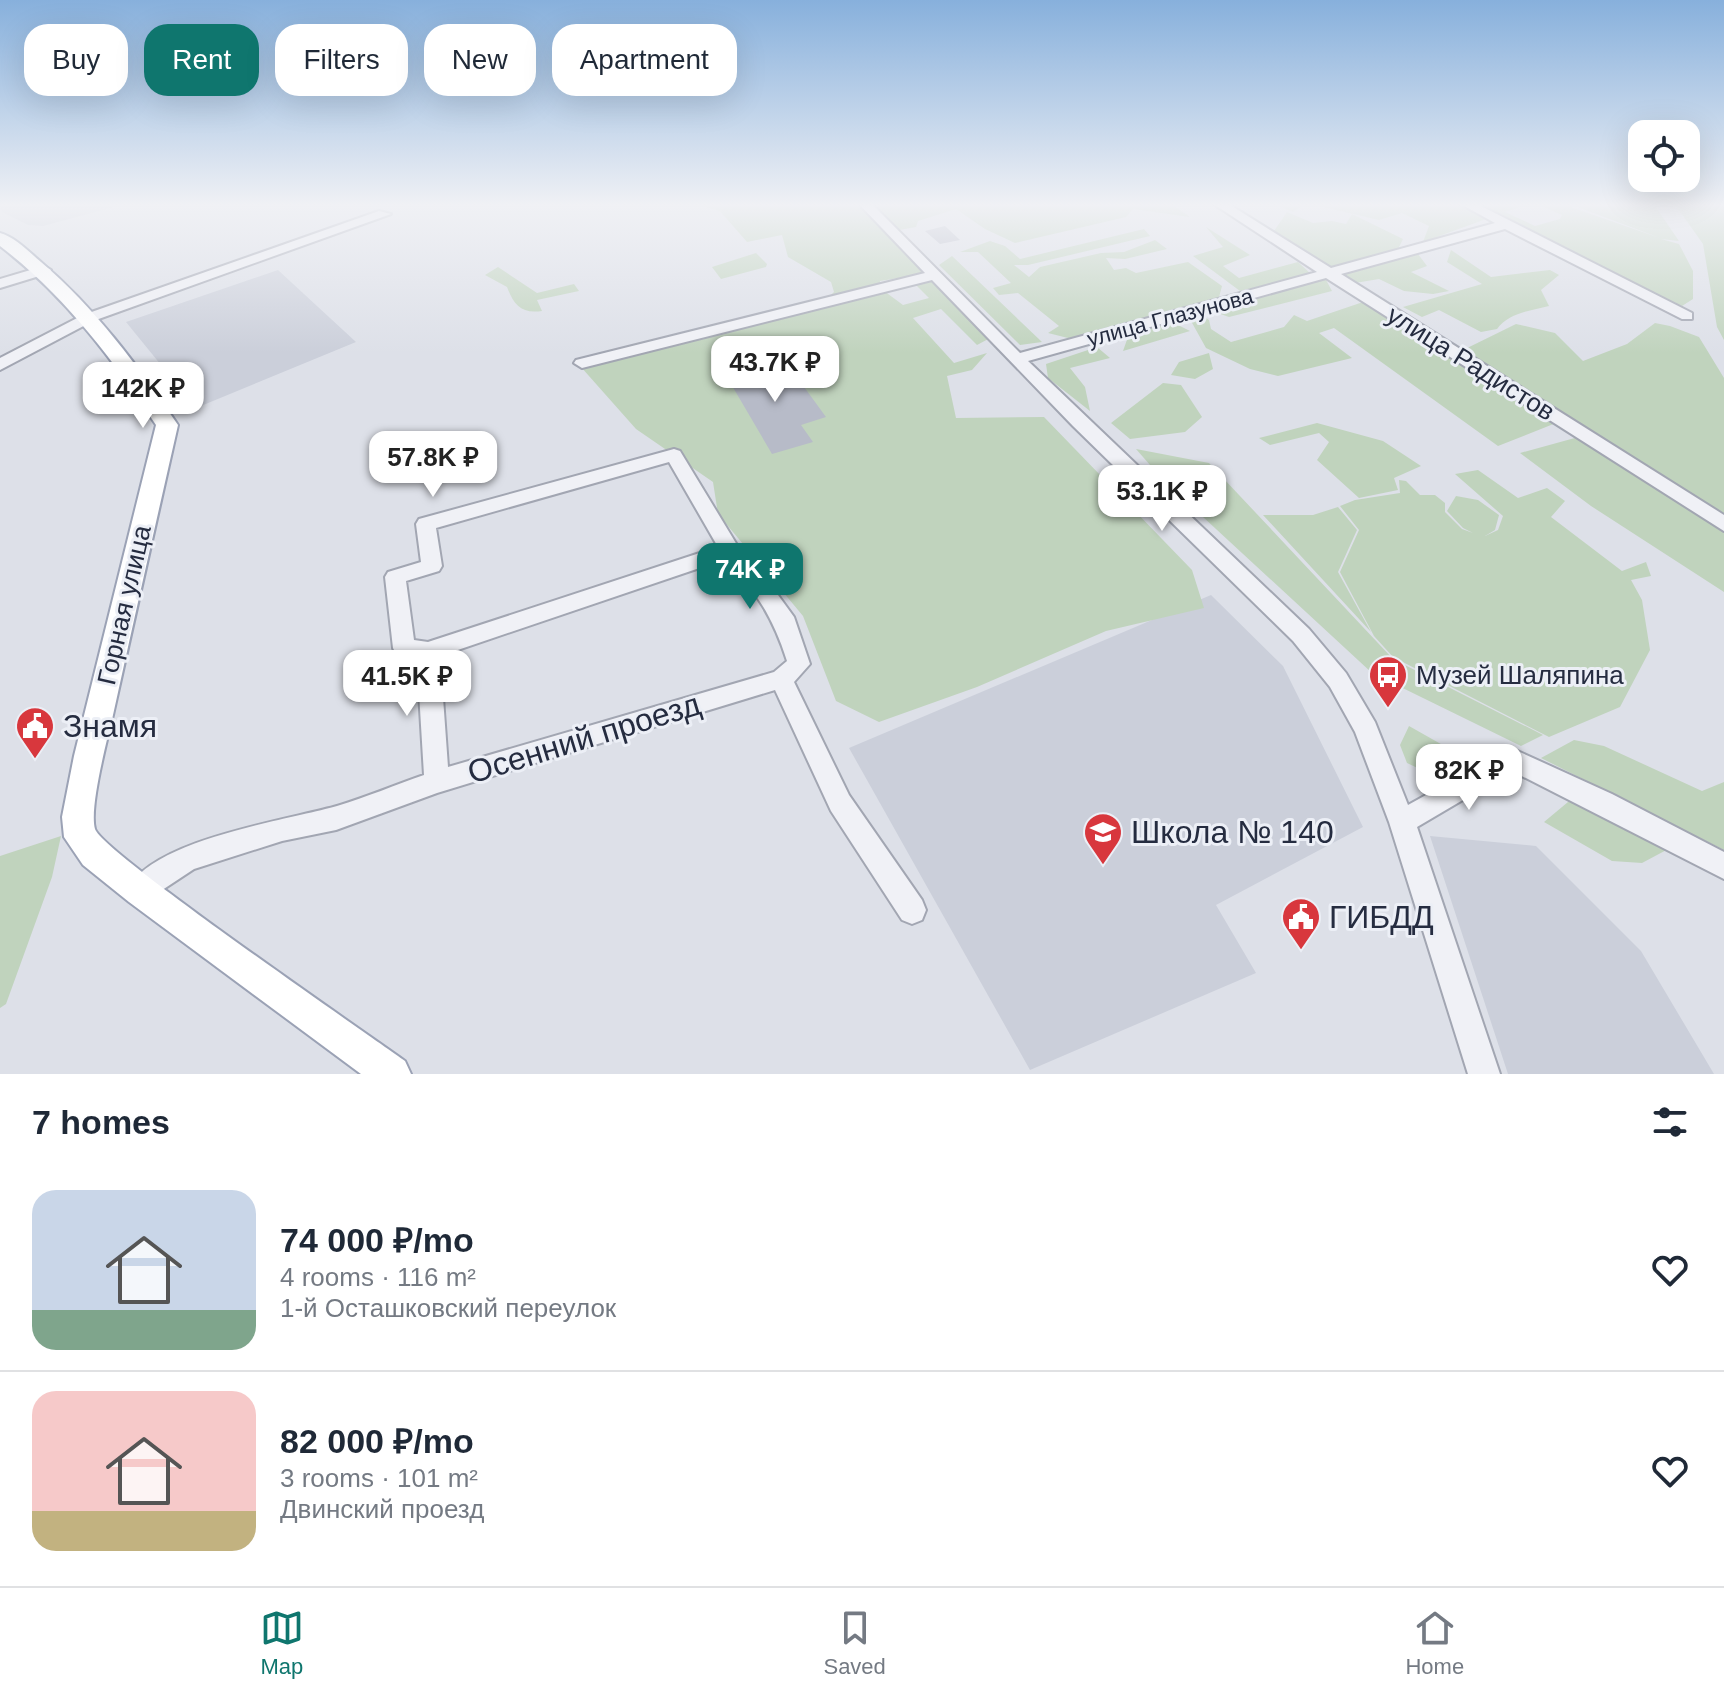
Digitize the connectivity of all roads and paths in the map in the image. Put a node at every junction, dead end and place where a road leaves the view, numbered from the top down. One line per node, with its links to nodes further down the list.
1 (21, 253): 7 (main road, Горная улица)
2 (273, 253): 12 (street)
3 (913, 253): 9 (street)
4 (1298, 253): 8 (street, улица Радистов)
5 (1402, 253): 8 (street, улица Глазунова)
6 (1564, 253): 11 (street)
7 (44, 270): 10 (street); 12 (main road, Горная улица)
8 (1330, 273): 13 (street, улица Глазунова); 16 (street, улица Радистов)
9 (935, 275): 13 (street); 14 (street)
10 (0, 284)
11 (1687, 316)
12 (88, 318): 15 (street); 23 (main road, Горная улица)
13 (1017, 359): 21 (street)
14 (582, 363)
15 (0, 365)
16 (1724, 524)
17 (730, 550): 18 (street); 18 (street); 19 (street)
18 (428, 651): 20 (street)
19 (781, 679): 20 (street, Осенний проезд); 24 (street)
20 (437, 782): 23 (street, Осенний проезд)
21 (1402, 822): 22 (street); 26 (street)
22 (1724, 866)
23 (141, 891): 25 (main road, Горная улица)
24 (912, 910)
25 (392, 1074)
26 (1484, 1074)

